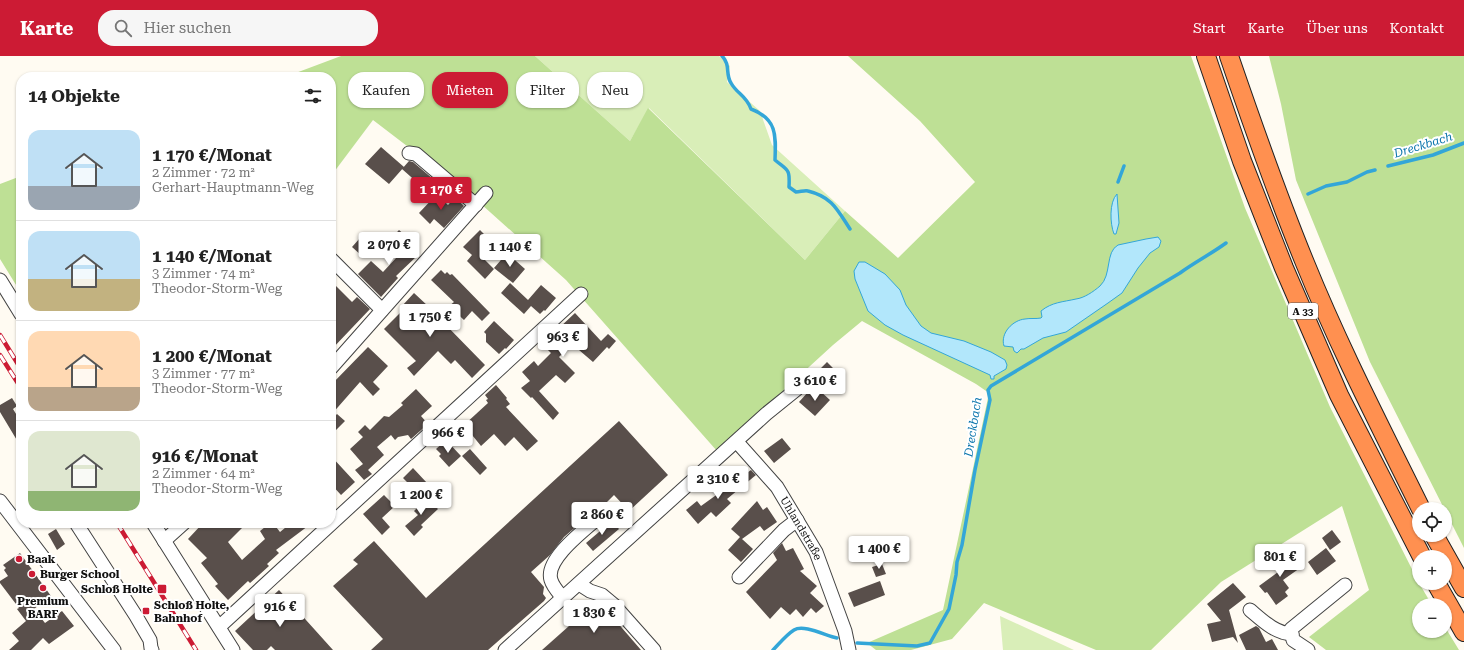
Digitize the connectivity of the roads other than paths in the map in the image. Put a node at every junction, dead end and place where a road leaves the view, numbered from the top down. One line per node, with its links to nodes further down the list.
1 (1206, 56): 27 (highway, A 33)
2 (1229, 56): 15 (highway, A 33)
3 (409, 153): 5 (street)
4 (486, 193): 5 (street)
5 (476, 205): 10 (street)
6 (336, 263): 10 (street)
7 (0, 280): 9 (street)
8 (581, 294): 18 (street)
9 (16, 306)
10 (382, 310): 11 (street)
11 (336, 362)
12 (797, 389): 13 (street)
13 (737, 442): 19 (street, Uhlandstraße); 29 (street)
14 (0, 501): 17 (street)
15 (1418, 502)
16 (606, 512): 33 (street)
17 (16, 517)
18 (336, 519)
19 (797, 520): 28 (street); 43 (street, Uhlandstraße)
20 (26, 528): 39 (street)
21 (79, 528): 38 (street)
22 (156, 528): 25 (street)
23 (178, 528): 25 (street)
24 (327, 528): 35 (street)
25 (164, 541): 35 (street)
26 (1438, 542): 31 (highway)
27 (1418, 550)
28 (739, 578)
29 (582, 581): 33 (street); 42 (street)
30 (1345, 585): 37 (street)
31 (1464, 588)
32 (1440, 590): 36 (highway)
33 (564, 598): 41 (street)
34 (1250, 610): 37 (street)
35 (219, 627): 40 (street)
36 (1464, 632)
37 (1292, 634): 44 (street)
38 (150, 649)
39 (114, 650)
40 (233, 650)
41 (505, 650)
42 (654, 650)
43 (849, 650)
44 (1308, 650)

